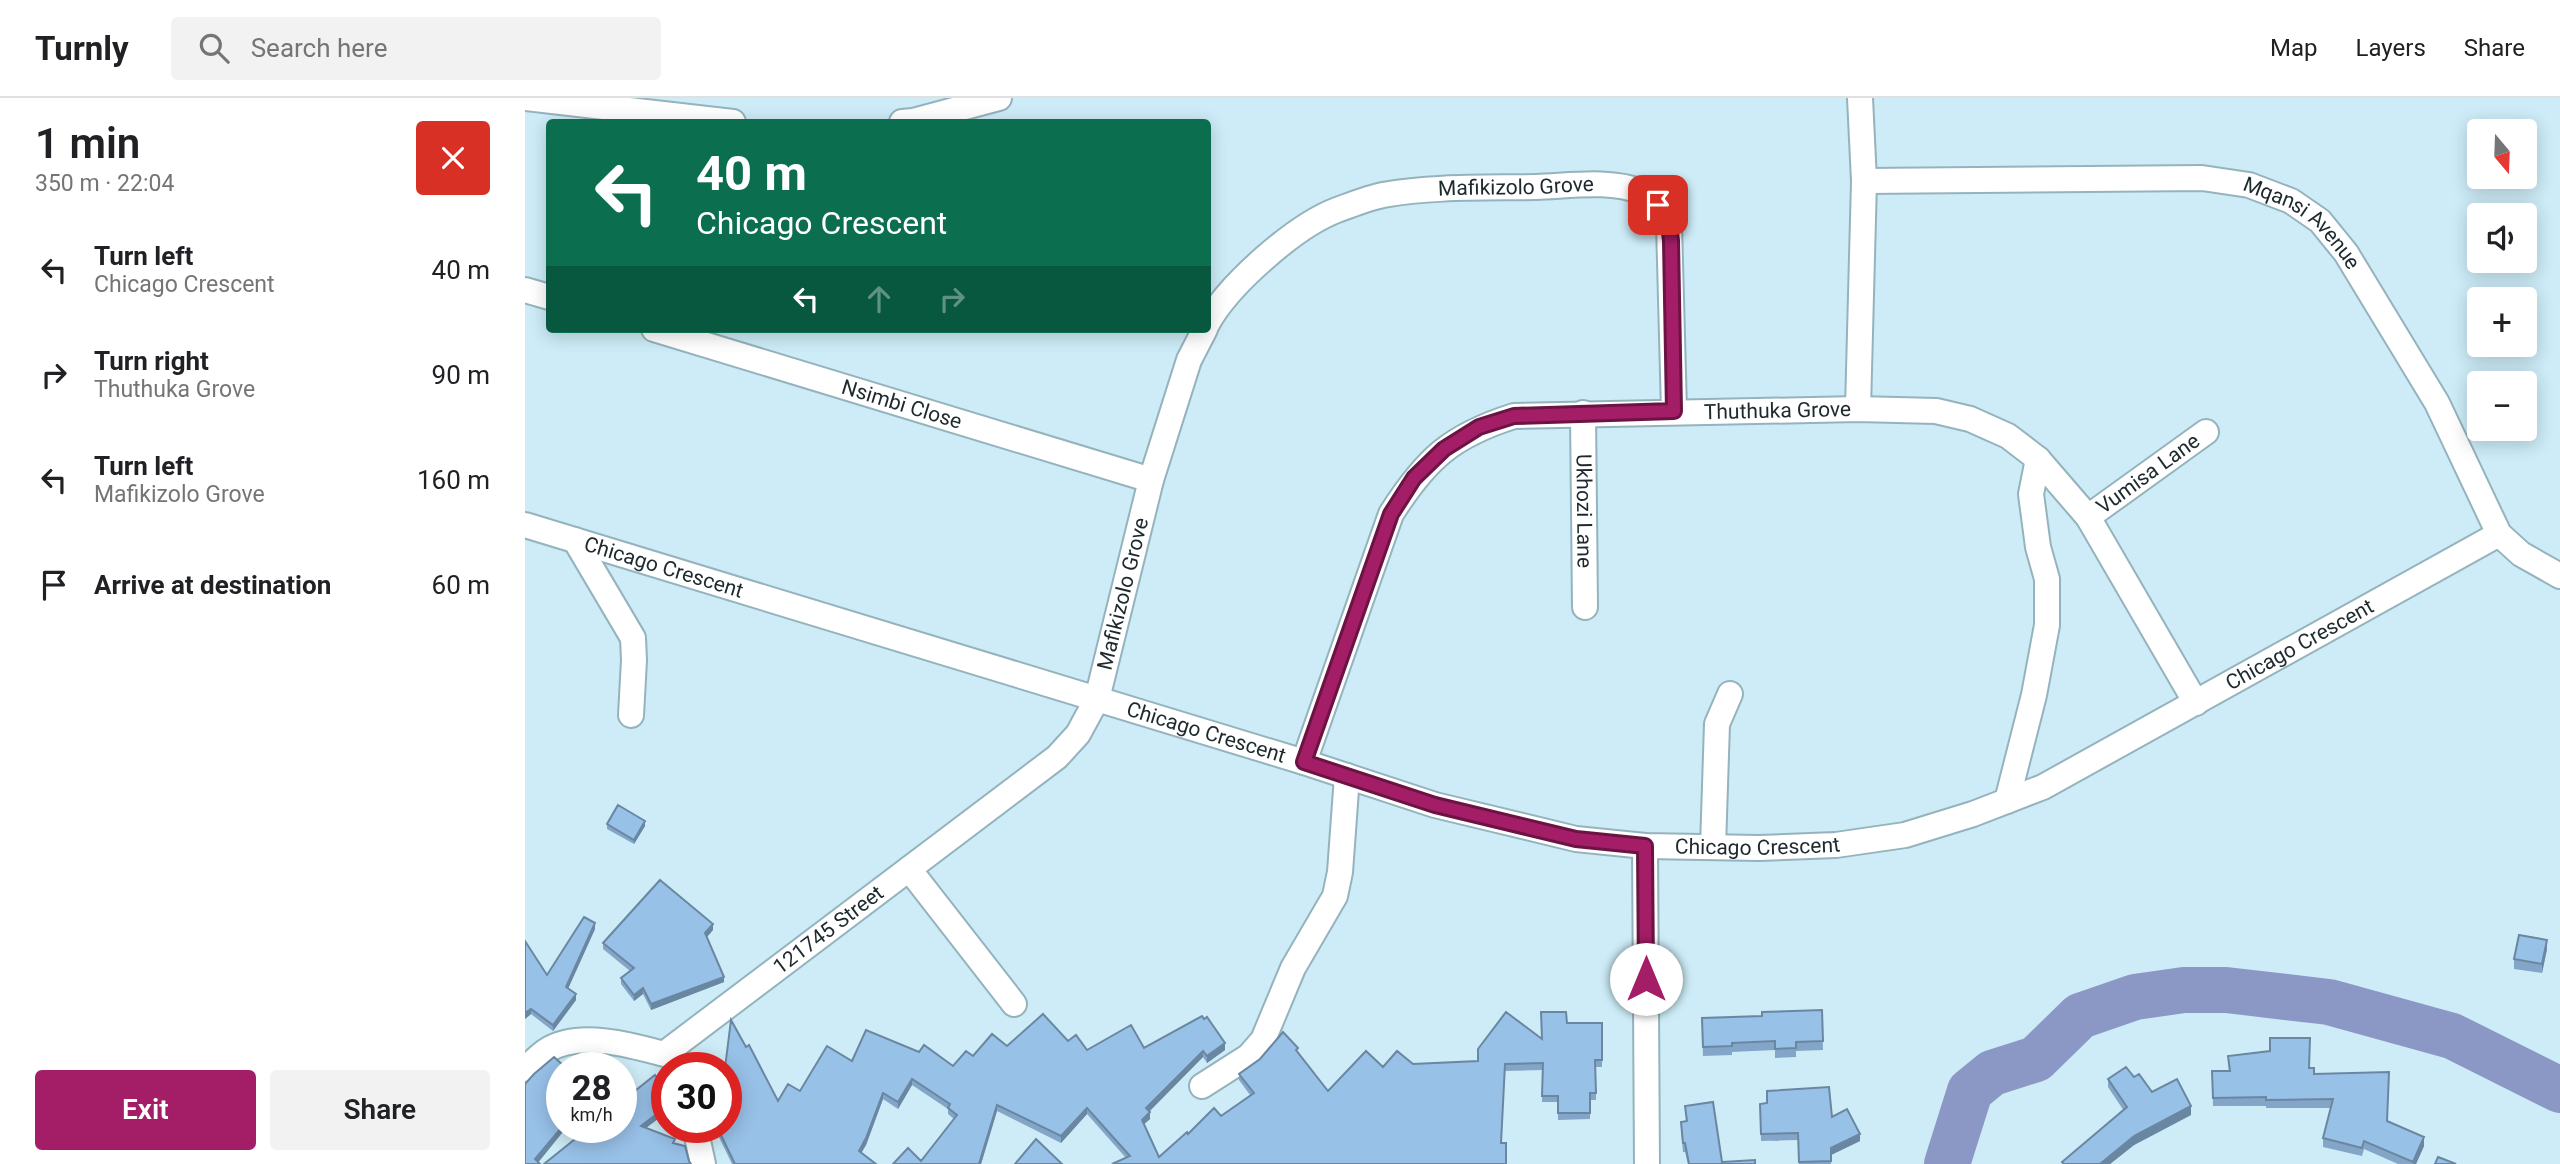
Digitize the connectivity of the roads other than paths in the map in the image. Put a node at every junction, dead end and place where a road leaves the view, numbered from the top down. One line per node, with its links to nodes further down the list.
1 (525, 98): 4 (street)
2 (999, 98): 5 (street)
3 (1860, 98): 6 (street)
4 (707, 119)
5 (920, 119)
6 (1864, 181): 12 (street); 20 (street, Mqansi Avenue)
7 (525, 290): 8 (street)
8 (546, 296)
9 (1211, 317): 13 (street, Mafikizolo Grove)
10 (667, 333): 17 (street, Nsimbi Close)
11 (1203, 333): 17 (street, Mafikizolo Grove)
12 (1859, 409): 13 (street, Thuthuka Grove); 16 (street, Thuthuka Grove)
13 (1674, 411): 14 (street, Thuthuka Grove)
14 (1583, 413): 23 (street, Ukhozi Lane); 28 (street, Thuthuka Grove)
15 (2206, 432): 18 (street, Vumisa Lane)
16 (2038, 459): 18 (street, Thuthuka Grove); 30 (street)
17 (1151, 480): 25 (street, Mafikizolo Grove)
18 (2088, 517): 26 (street, Thuthuka Grove)
19 (525, 525): 21 (street, Chicago Crescent)
20 (2499, 534): 22 (street, Mqansi Avenue); 26 (street, Chicago Crescent)
21 (575, 540): 25 (street, Chicago Crescent); 27 (street)
22 (2560, 576)
23 (1585, 607)
24 (1730, 694): 32 (street)
25 (1097, 699): 28 (street, Chicago Crescent); 33 (street, 121745 Street)
26 (2196, 703): 30 (street, Chicago Crescent)
27 (631, 715)
28 (1304, 762): 29 (street, Chicago Crescent)
29 (1347, 776): 31 (street, Chicago Crescent); 38 (street)
30 (2007, 801): 32 (street, Chicago Crescent)
31 (1645, 846): 32 (street, Chicago Crescent); 41 (street)
32 (1713, 848)
33 (909, 869): 34 (street); 35 (street, 121745 Street)
34 (1014, 1004)
35 (679, 1052)
36 (651, 1054): 37 (street, 121745 Street)
37 (528, 1063)
38 (1202, 1086)
39 (698, 1143): 40 (street)
40 (703, 1164)
41 (1647, 1164)

